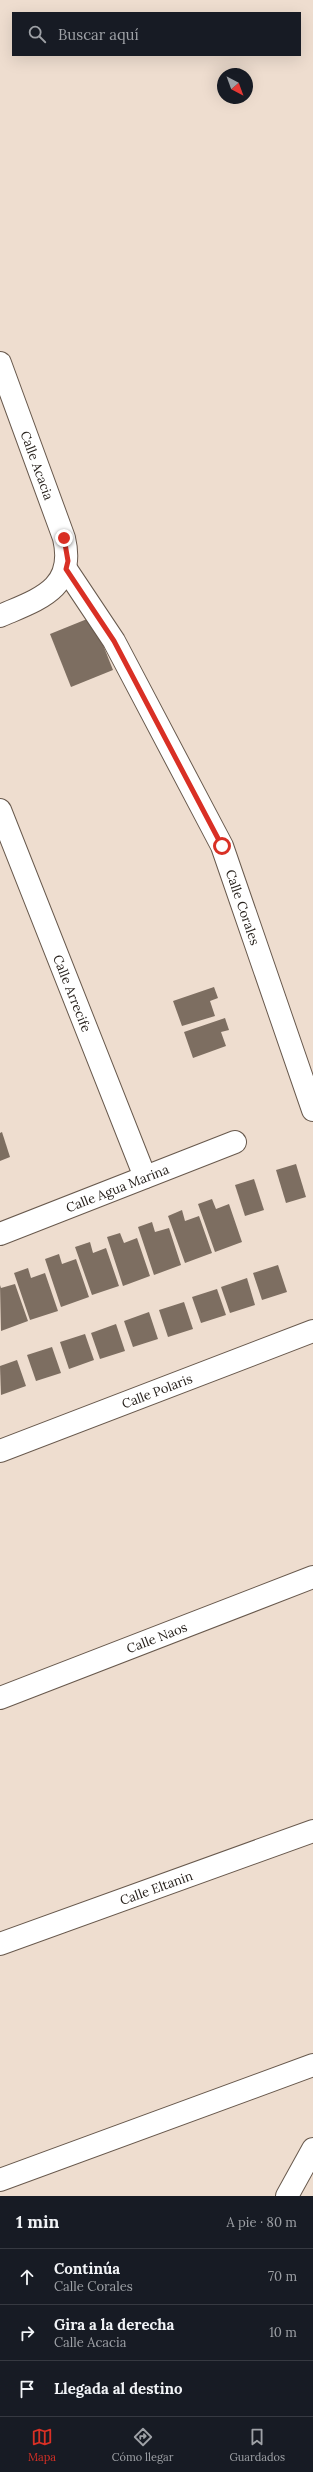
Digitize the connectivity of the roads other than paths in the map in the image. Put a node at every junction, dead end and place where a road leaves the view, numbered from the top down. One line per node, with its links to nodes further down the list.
1 (0, 363): 2 (street, Calle Acacia)
2 (66, 569): 3 (street); 5 (street, Calle Corales)
3 (0, 616)
4 (0, 810): 7 (street, Calle Arrecife)
5 (313, 1110)
6 (235, 1142): 7 (street, Calle Agua Marina)
7 (145, 1177): 8 (street, Calle Agua Marina)
8 (0, 1234)
9 (313, 1331): 10 (street, Calle Polaris)
10 (0, 1451)
11 (313, 1577): 12 (street, Calle Naos)
12 (0, 1698)
13 (313, 1831): 14 (street, Calle Eltanin)
14 (0, 1944)
15 (313, 2065): 17 (street)
16 (313, 2149): 18 (street)
17 (0, 2180)
18 (287, 2196)

